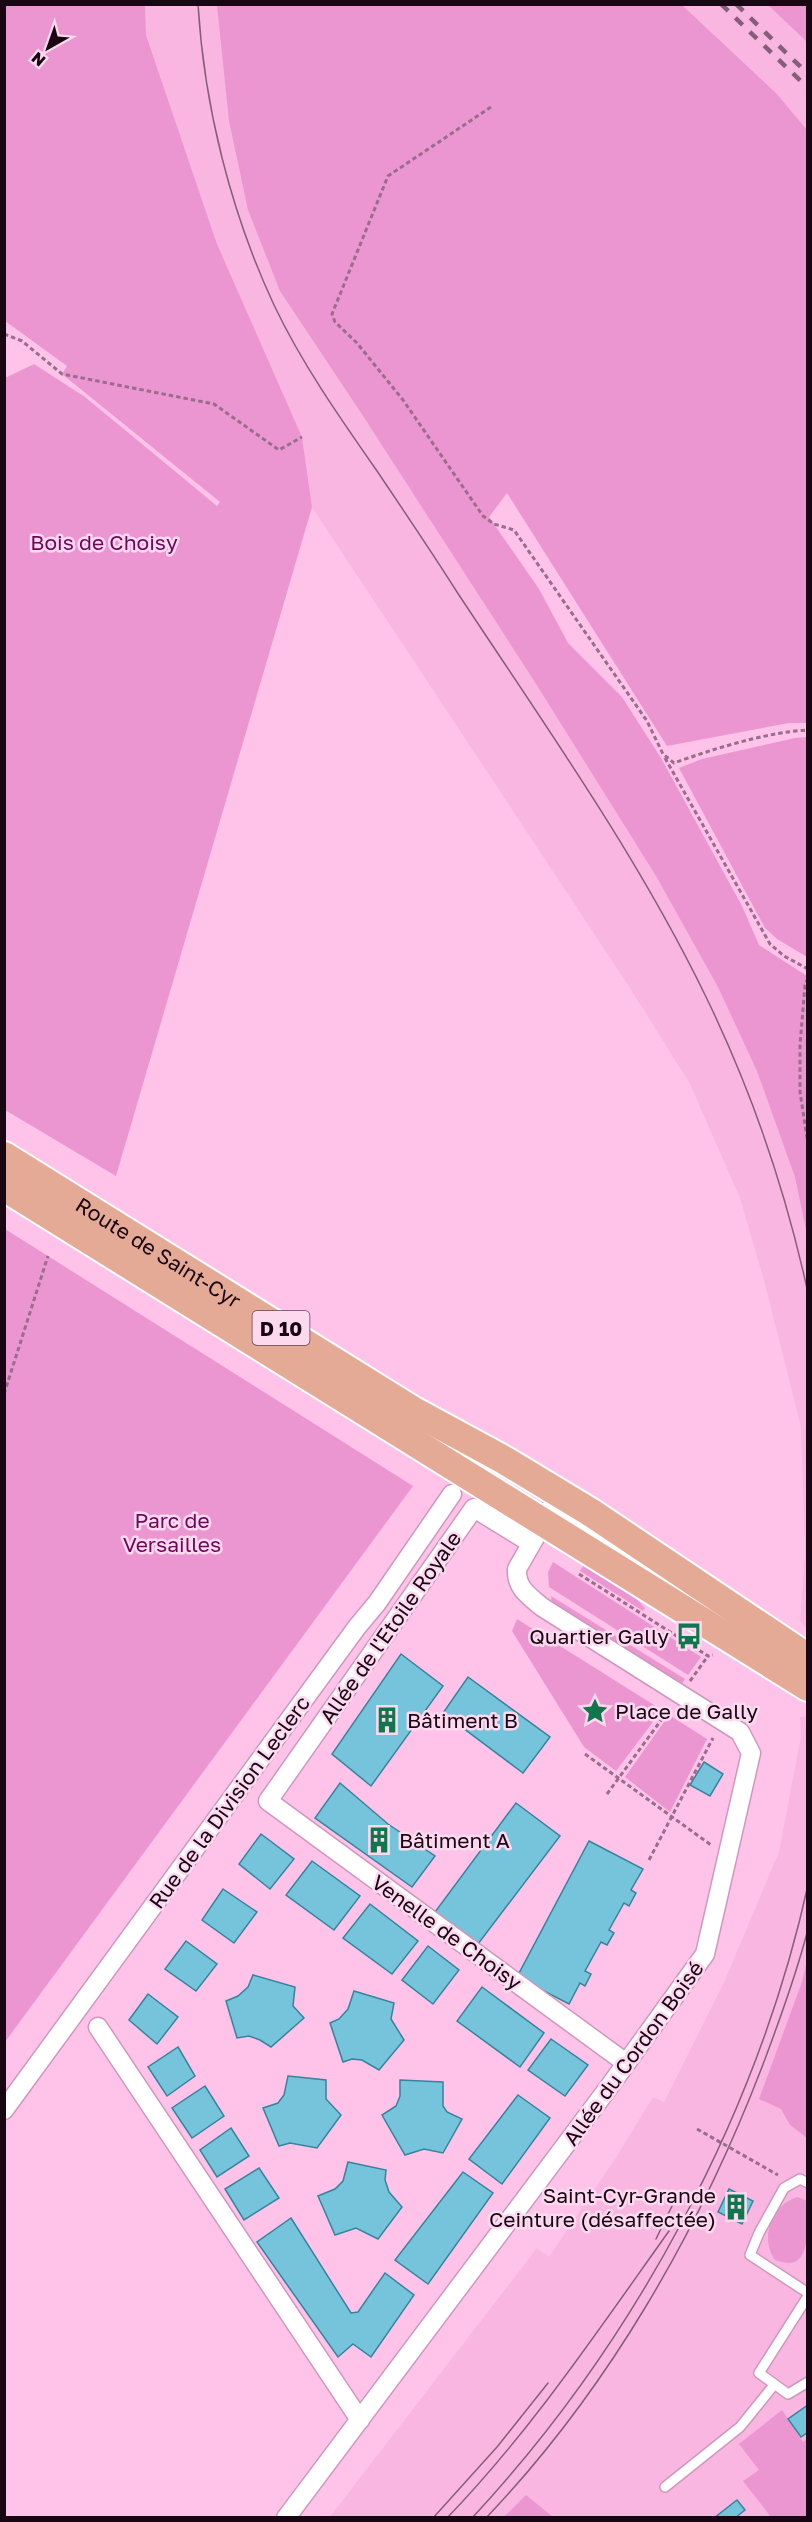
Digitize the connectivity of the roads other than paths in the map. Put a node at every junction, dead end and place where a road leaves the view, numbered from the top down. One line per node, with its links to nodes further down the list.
1 (4, 1156): 4 (main road, Route de Saint-Cyr / D 10)
2 (4, 1187): 4 (main road, Route de Saint-Cyr / D 10)
3 (452, 1494): 10 (street, Rue de la Division Leclerc)
4 (546, 1517): 5 (main road, D 10); 6 (main road, D 10); 7 (street, Allée de l'Etoile Royale); 9 (street, Allée du Cordon Boisé)
5 (807, 1658)
6 (807, 1687)
7 (268, 1801): 9 (street, Venelle de Choisy)
8 (98, 2027): 15 (street)
9 (626, 2063): 15 (street, Allée du Cordon Boisé)
10 (4, 2110)
11 (807, 2183): 12 (lane)
12 (807, 2294): 14 (lane)
13 (807, 2382): 14 (lane)
14 (774, 2385): 16 (lane)
15 (360, 2420): 17 (street, Allée du Cordon Boisé)
16 (665, 2487)
17 (286, 2517)

